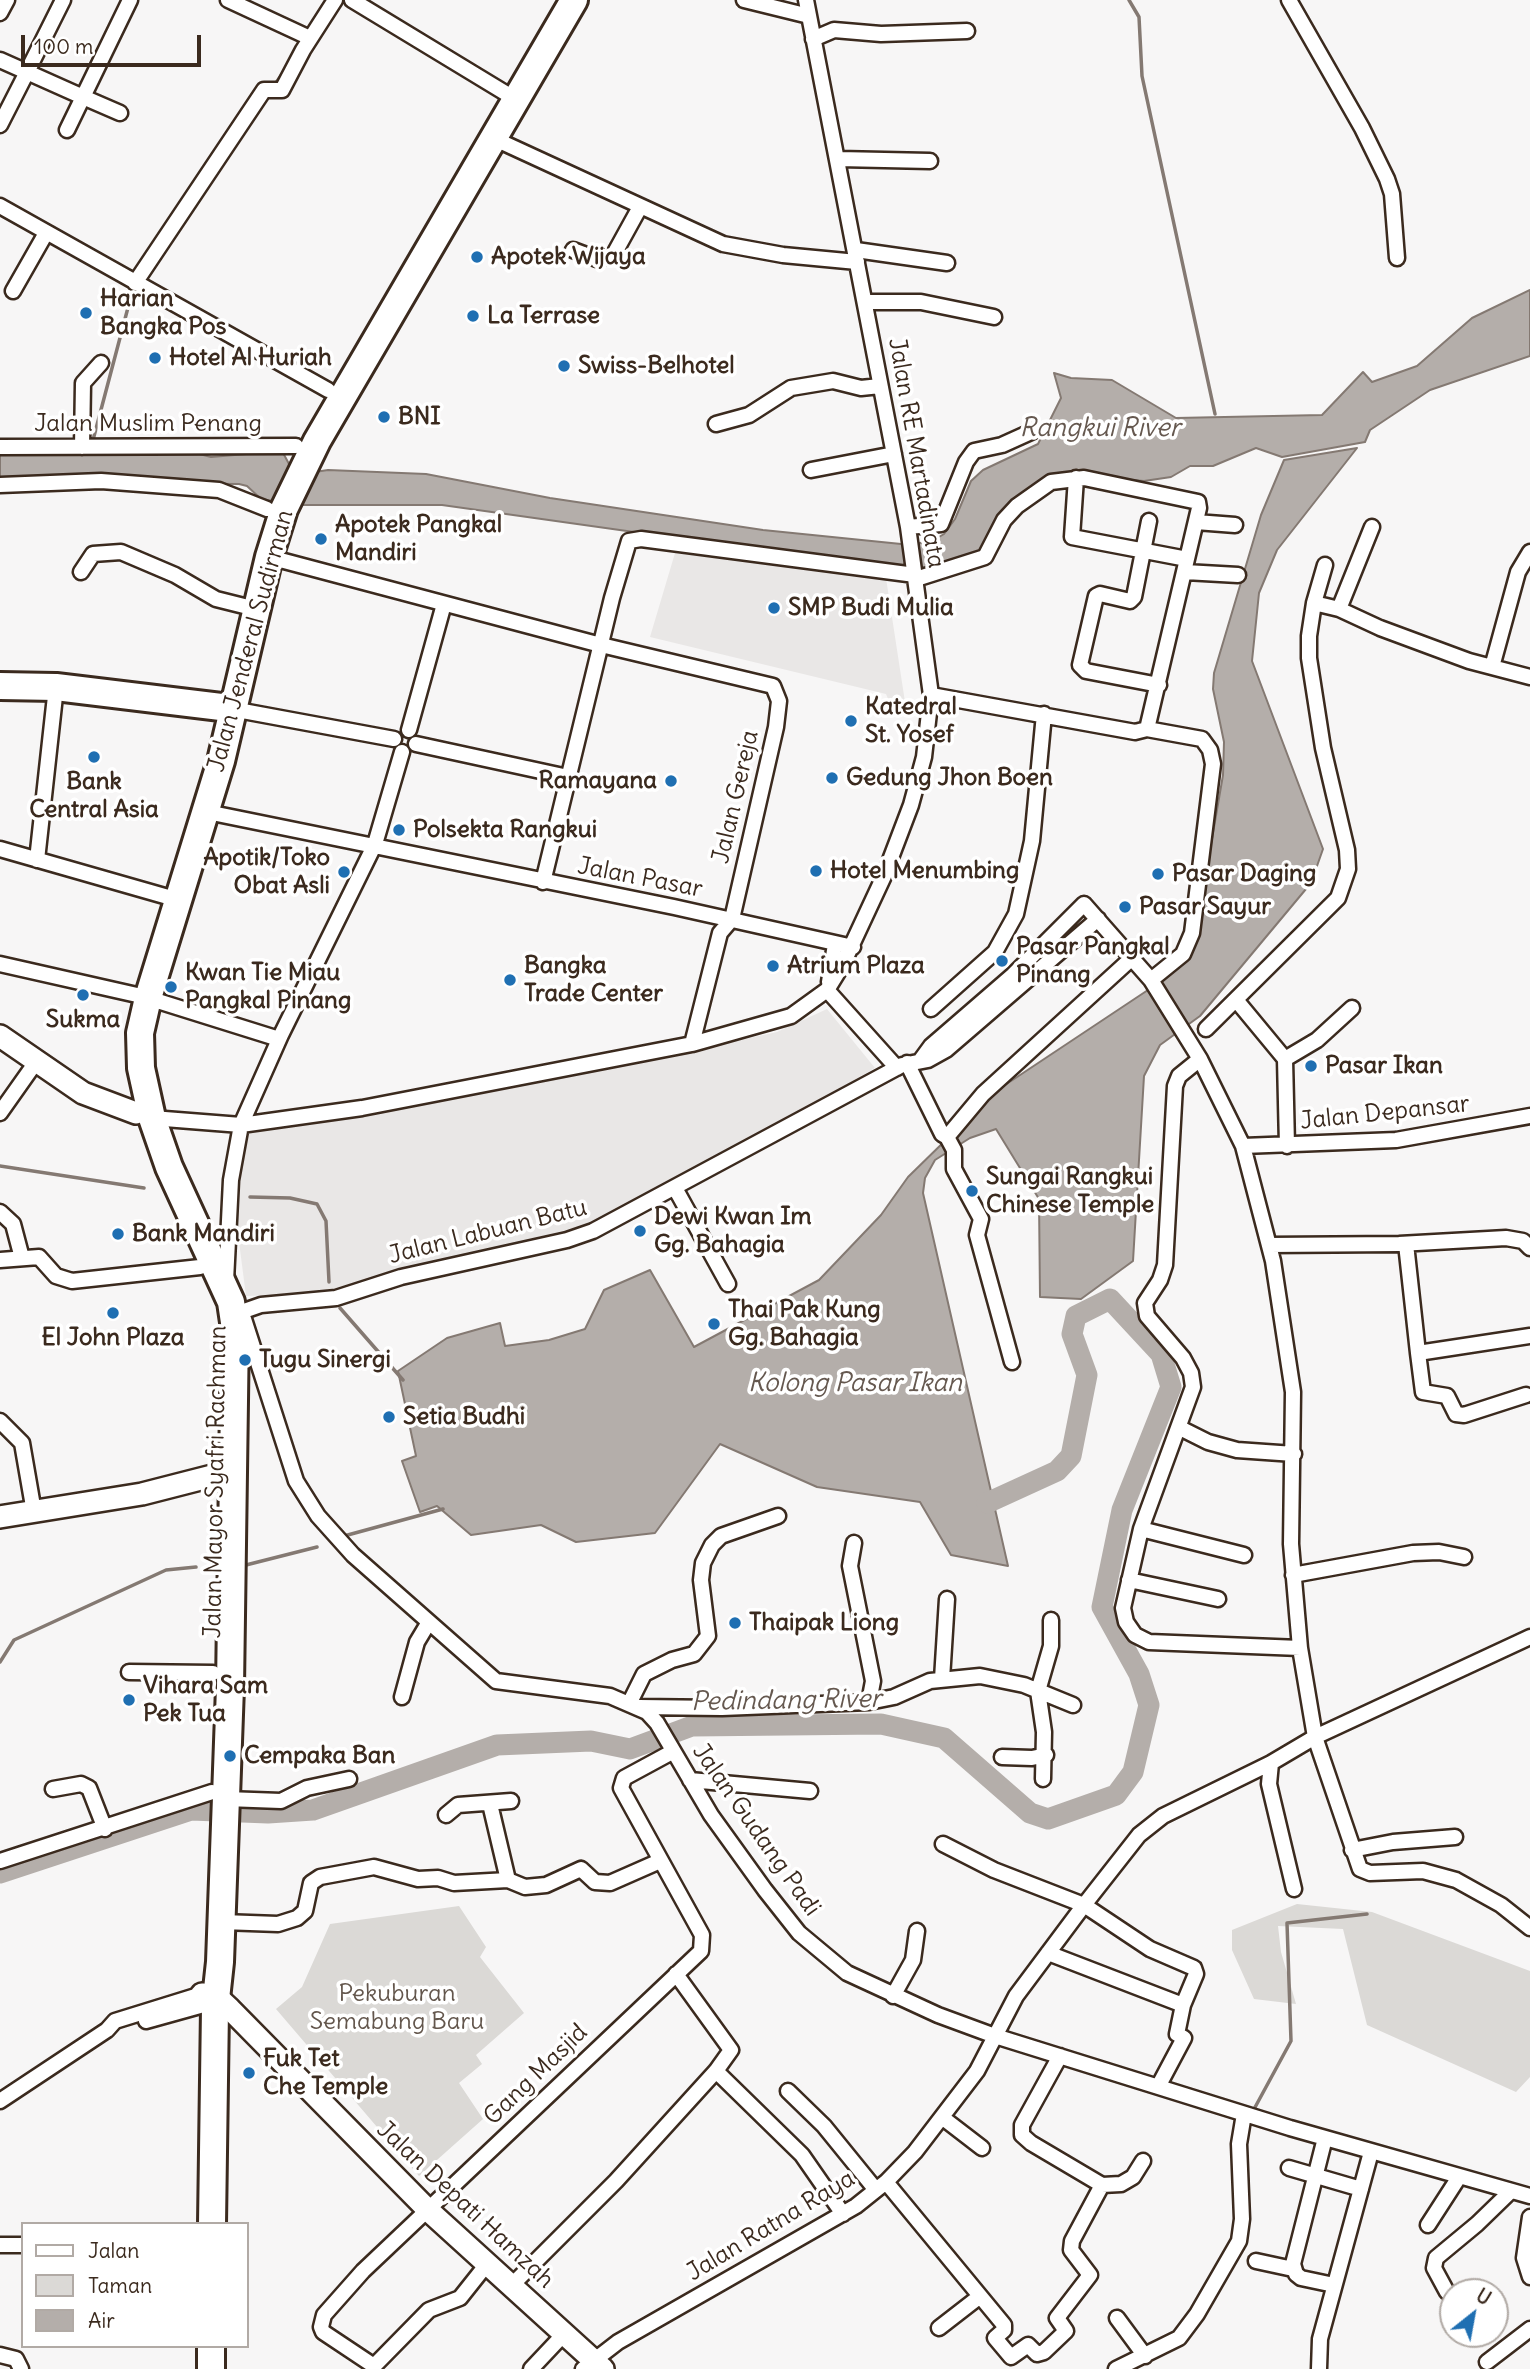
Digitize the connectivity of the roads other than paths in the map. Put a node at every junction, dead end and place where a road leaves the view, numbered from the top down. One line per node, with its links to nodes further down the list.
1 (7, 0): 12 (street)
2 (63, 0): 18 (street)
3 (130, 0): 20 (street)
4 (228, 0): 15 (street)
5 (335, 0): 15 (street)
6 (352, 0): 19 (street)
7 (558, 0): 19 (highway, Jalan Jenderal Sudirman)
8 (574, 0): 24 (highway, Jalan Jenderal Sudirman)
9 (744, 0): 13 (street)
10 (806, 0): 13 (street, Jalan RE Martadinata)
11 (1289, 0): 32 (street)
12 (0, 13)
13 (809, 16): 16 (street, Jalan RE Martadinata)
14 (967, 31): 16 (street)
15 (306, 36): 34 (street)
16 (813, 39): 25 (street, Jalan RE Martadinata)
17 (0, 60): 18 (street)
18 (27, 72): 20 (street); 22 (street)
19 (507, 94): 40 (highway, Jalan Jenderal Sudirman)
20 (83, 97): 21 (street); 23 (street)
21 (120, 113)
22 (0, 125)
23 (67, 130)
24 (495, 139): 28 (street); 46 (highway, Jalan Jenderal Sudirman)
25 (839, 159): 26 (street); 31 (street, Jalan RE Martadinata)
26 (930, 161)
27 (0, 206): 29 (street)
28 (640, 207): 30 (street); 31 (street)
29 (46, 233): 34 (street); 35 (street)
30 (573, 250)
31 (856, 256): 33 (street); 36 (street, Jalan RE Martadinata)
32 (1397, 258)
33 (947, 263)
34 (135, 283): 40 (street)
35 (13, 291)
36 (865, 302): 37 (street); 39 (street, Jalan RE Martadinata)
37 (994, 317)
38 (100, 363): 44 (street)
39 (880, 386): 41 (street); 45 (street, Jalan RE Martadinata)
40 (328, 390): 46 (highway, Jalan Jenderal Sudirman)
41 (716, 424)
42 (1033, 431): 55 (street)
43 (0, 447): 44 (street, Jalan Muslim Penang)
44 (82, 447): 46 (street, Jalan Muslim Penang)
45 (894, 454): 47 (street); 55 (street, Jalan RE Martadinata)
46 (296, 457): 50 (highway, Jalan Jenderal Sudirman)
47 (811, 470)
48 (1076, 478): 52 (street); 56 (street); 62 (street)
49 (0, 485): 50 (street)
50 (273, 507): 58 (highway, Jalan Jenderal Sudirman); 66 (highway, Jalan Jenderal Sudirman)
51 (1149, 521): 56 (street)
52 (1196, 522): 53 (street); 59 (street)
53 (1235, 525)
54 (1372, 527): 67 (street)
55 (909, 535): 62 (street, Jalan RE Martadinata)
56 (1143, 551): 59 (street); 71 (street)
57 (1530, 552): 69 (street)
58 (269, 557): 65 (street); 75 (highway, Jalan Jenderal Sudirman)
59 (1186, 565): 63 (street); 71 (street)
60 (1325, 565): 64 (street)
61 (82, 572): 66 (street)
62 (916, 575): 68 (street); 74 (street, Jalan RE Martadinata)
63 (1238, 575)
64 (1314, 603): 67 (street); 99 (street)
65 (444, 604): 68 (street); 78 (street)
66 (244, 606): 75 (highway, Jalan Jenderal Sudirman)
67 (1339, 608): 69 (street)
68 (601, 644): 82 (street); 89 (street, Jalan Gereja)
69 (1492, 667): 70 (street)
70 (1530, 677)
71 (1159, 685): 77 (street)
72 (0, 686): 73 (highway)
73 (56, 687): 75 (highway); 86 (street)
74 (931, 695): 76 (street); 92 (street, Jalan RE Martadinata)
75 (227, 708): 79 (street); 83 (highway, Jalan Jenderal Sudirman); 88 (highway, Jalan Jenderal Sudirman)
76 (1044, 714): 77 (street); 101 (street)
77 (1147, 729): 96 (street)
78 (409, 730): 79 (street); 80 (street)
79 (394, 739): 81 (street)
80 (416, 744): 81 (street); 82 (street)
81 (402, 752): 84 (street, Jalan Gudang Padi)
82 (568, 777): 87 (street)
83 (207, 811): 84 (street, Jalan Pasar); 98 (highway, Jalan Jenderal Sudirman)
84 (375, 844): 87 (street, Jalan Pasar); 104 (street, Jalan Gudang Padi)
85 (0, 849): 86 (street)
86 (37, 860): 88 (street)
87 (543, 882): 89 (street, Jalan Pasar)
88 (169, 897): 98 (highway, Jalan Jenderal Sudirman)
89 (732, 919): 91 (street, Jalan Pasar); 105 (street, Jalan Gereja)
90 (1098, 919): 93 (street); 95 (street); 95 (street)
91 (835, 944): 92 (street, Jalan Pasar); 97 (street)
92 (853, 947): 97 (street, Jalan RE Martadinata)
93 (1132, 958): 96 (street); 114 (street)
94 (0, 964): 98 (street)
95 (1018, 980): 109 (street)
96 (1152, 981): 106 (street)
97 (827, 990): 105 (street); 109 (street)
98 (142, 996): 104 (street); 111 (highway, Jalan Jenderal Sudirman)
99 (1237, 1001): 102 (street); 107 (street)
100 (1352, 1008): 107 (street)
101 (931, 1009)
102 (1206, 1029)
103 (0, 1036): 108 (main road)
104 (279, 1039): 113 (street, Jalan Gudang Padi)
105 (692, 1044): 113 (street)
106 (1200, 1059): 115 (street); 134 (street)
107 (1285, 1059): 116 (street)
108 (36, 1062): 110 (street); 111 (main road)
109 (908, 1064): 114 (street); 117 (street, Jalan Labuan Batu)
110 (0, 1113)
111 (144, 1116): 113 (street); 124 (highway, Jalan Jenderal Sudirman); 126 (highway, Jalan Jenderal Sudirman)
112 (1530, 1116): 116 (street, Jalan Depansar)
113 (241, 1125): 126 (street, Jalan Gudang Padi)
114 (950, 1142): 129 (street)
115 (1243, 1146): 116 (street, Jalan Depansar); 120 (street)
116 (1287, 1146)
117 (675, 1188): 125 (street); 126 (street, Jalan Labuan Batu)
118 (0, 1212): 122 (street)
119 (1406, 1244): 120 (street); 121 (street); 128 (street)
120 (1269, 1245): 135 (street)
121 (1530, 1248)
122 (22, 1258): 123 (street); 124 (street)
123 (0, 1260)
124 (200, 1267): 136 (highway, Jalan Mayor Syafri Rachman)
125 (728, 1284)
126 (232, 1301): 130 (street, Jalan Gudang Padi); 131 (highway, Jalan Mayor Syafri Rachman)
127 (1530, 1336): 128 (street)
128 (1419, 1353): 132 (street)
129 (1012, 1362)
130 (260, 1377): 131 (street); 149 (street, Jalan Gudang Padi)
131 (234, 1378): 172 (highway, Jalan Mayor Syafri Rachman)
132 (1526, 1395)
133 (0, 1422): 137 (street)
134 (1180, 1428): 135 (street); 140 (street)
135 (1294, 1454): 144 (street)
136 (219, 1474): 137 (main road); 153 (highway, Jalan Mayor Syafri Rachman)
137 (34, 1511): 139 (main road)
138 (778, 1516): 158 (street)
139 (0, 1517)
140 (1141, 1529): 142 (street); 145 (street)
141 (854, 1543): 157 (street)
142 (1244, 1555)
143 (1464, 1556): 144 (street)
144 (1293, 1576): 151 (street)
145 (1129, 1580): 147 (street); 151 (street)
146 (947, 1599): 154 (street)
147 (1218, 1599)
148 (1051, 1620): 155 (street)
149 (429, 1622): 156 (street); 158 (street, Jalan Gudang Padi)
150 (1530, 1637): 160 (street, Jalan Ratna Raya)
151 (1300, 1648): 160 (street)
152 (129, 1672): 153 (street)
153 (212, 1673): 172 (highway, Jalan Mayor Syafri Rachman)
154 (942, 1679): 155 (street); 157 (street)
155 (1038, 1691): 159 (street); 162 (street)
156 (402, 1697)
157 (869, 1702): 158 (street)
158 (635, 1705): 161 (street, Jalan Gudang Padi)
159 (1073, 1705)
160 (1315, 1737): 164 (street, Jalan Ratna Raya); 177 (street)
161 (672, 1751): 167 (street, Jalan Gudang Padi); 179 (street)
162 (1046, 1755): 163 (street); 166 (street)
163 (1002, 1757)
164 (1271, 1763): 181 (street); 182 (street, Jalan Ratna Raya)
165 (349, 1779): 172 (street)
166 (1043, 1779)
167 (690, 1780): 169 (street); 188 (street, Jalan Gudang Padi)
168 (53, 1789): 174 (street)
169 (810, 1791)
170 (511, 1801): 171 (street)
171 (490, 1804): 173 (street); 180 (street)
172 (219, 1805): 174 (street); 183 (highway, Jalan Mayor Syafri Rachman); 189 (highway, Jalan Mayor Syafri Rachman)
173 (446, 1815)
174 (104, 1829): 178 (street)
175 (1455, 1838): 177 (street)
176 (943, 1844): 182 (street)
177 (1352, 1850): 184 (street)
178 (0, 1861)
179 (660, 1861): 180 (street); 187 (street, Gang Masjid)
180 (508, 1880): 183 (street)
181 (1294, 1889)
182 (1084, 1905): 186 (street, Jalan Ratna Raya); 190 (street)
183 (222, 1922): 189 (highway, Jalan Mayor Syafri Rachman)
184 (1530, 1928)
185 (917, 1931): 188 (street)
186 (1048, 1954): 190 (street); 191 (street, Jalan Ratna Raya)
187 (676, 1974): 193 (street); 211 (street, Gang Masjid)
188 (893, 1996): 191 (street, Jalan Gudang Padi)
189 (212, 2003): 196 (street); 211 (main road, Jalan Depati Hamzah); 214 (highway); 215 (highway)
190 (1183, 2006): 194 (street)
191 (995, 2036): 192 (street, Jalan Gudang Padi); 198 (street, Jalan Ratna Raya)
192 (1060, 2056): 194 (street, Jalan Gudang Padi); 206 (street)
193 (716, 2071): 212 (street); 225 (street)
194 (1159, 2085): 197 (street, Jalan Gudang Padi)
195 (788, 2091): 207 (street)
196 (0, 2101)
197 (1252, 2116): 199 (street, Jalan Gudang Padi); 234 (street)
198 (943, 2118): 200 (street); 207 (street, Jalan Ratna Raya)
199 (1325, 2138): 201 (street, Jalan Gudang Padi); 205 (street)
200 (982, 2148)
201 (1371, 2152): 204 (street, Jalan Gudang Padi); 208 (street)
202 (1143, 2161): 206 (street)
203 (1289, 2168): 205 (street)
204 (1459, 2177): 209 (street, Jalan Gudang Padi); 216 (street)
205 (1317, 2178): 208 (street); 221 (street)
206 (1102, 2185): 226 (street)
207 (881, 2186): 212 (street, Jalan Ratna Raya); 226 (street)
208 (1361, 2189): 224 (street)
209 (1510, 2192): 210 (street, Jalan Gudang Padi); 223 (street)
210 (1530, 2196)
211 (429, 2211): 220 (main road, Jalan Depati Hamzah); 220 (street, Gang Masjid)
212 (843, 2214): 236 (street, Jalan Ratna Raya)
213 (1530, 2217): 222 (street)
214 (197, 2222)
215 (212, 2222)
216 (1427, 2225)
217 (0, 2245): 218 (street)
218 (21, 2245)
219 (1256, 2261): 221 (street)
220 (487, 2264): 225 (main road, Jalan Depati Hamzah)
221 (1293, 2269): 224 (street)
222 (1530, 2277)
223 (1439, 2278)
224 (1334, 2285): 242 (street)
225 (511, 2286): 230 (main road, Jalan Depati Hamzah)
226 (979, 2297): 228 (street)
227 (1117, 2318): 234 (street)
228 (939, 2328)
229 (1530, 2329): 235 (street)
230 (564, 2334): 236 (main road, Jalan Depati Hamzah); 240 (street)
231 (196, 2348): 238 (highway)
232 (211, 2348): 239 (highway)
233 (0, 2354): 237 (street)
234 (1144, 2356): 241 (street)
235 (1488, 2362)
236 (593, 2366)
237 (21, 2369)
238 (196, 2369)
239 (211, 2369)
240 (531, 2369)
241 (1116, 2369)
242 (1319, 2369)

